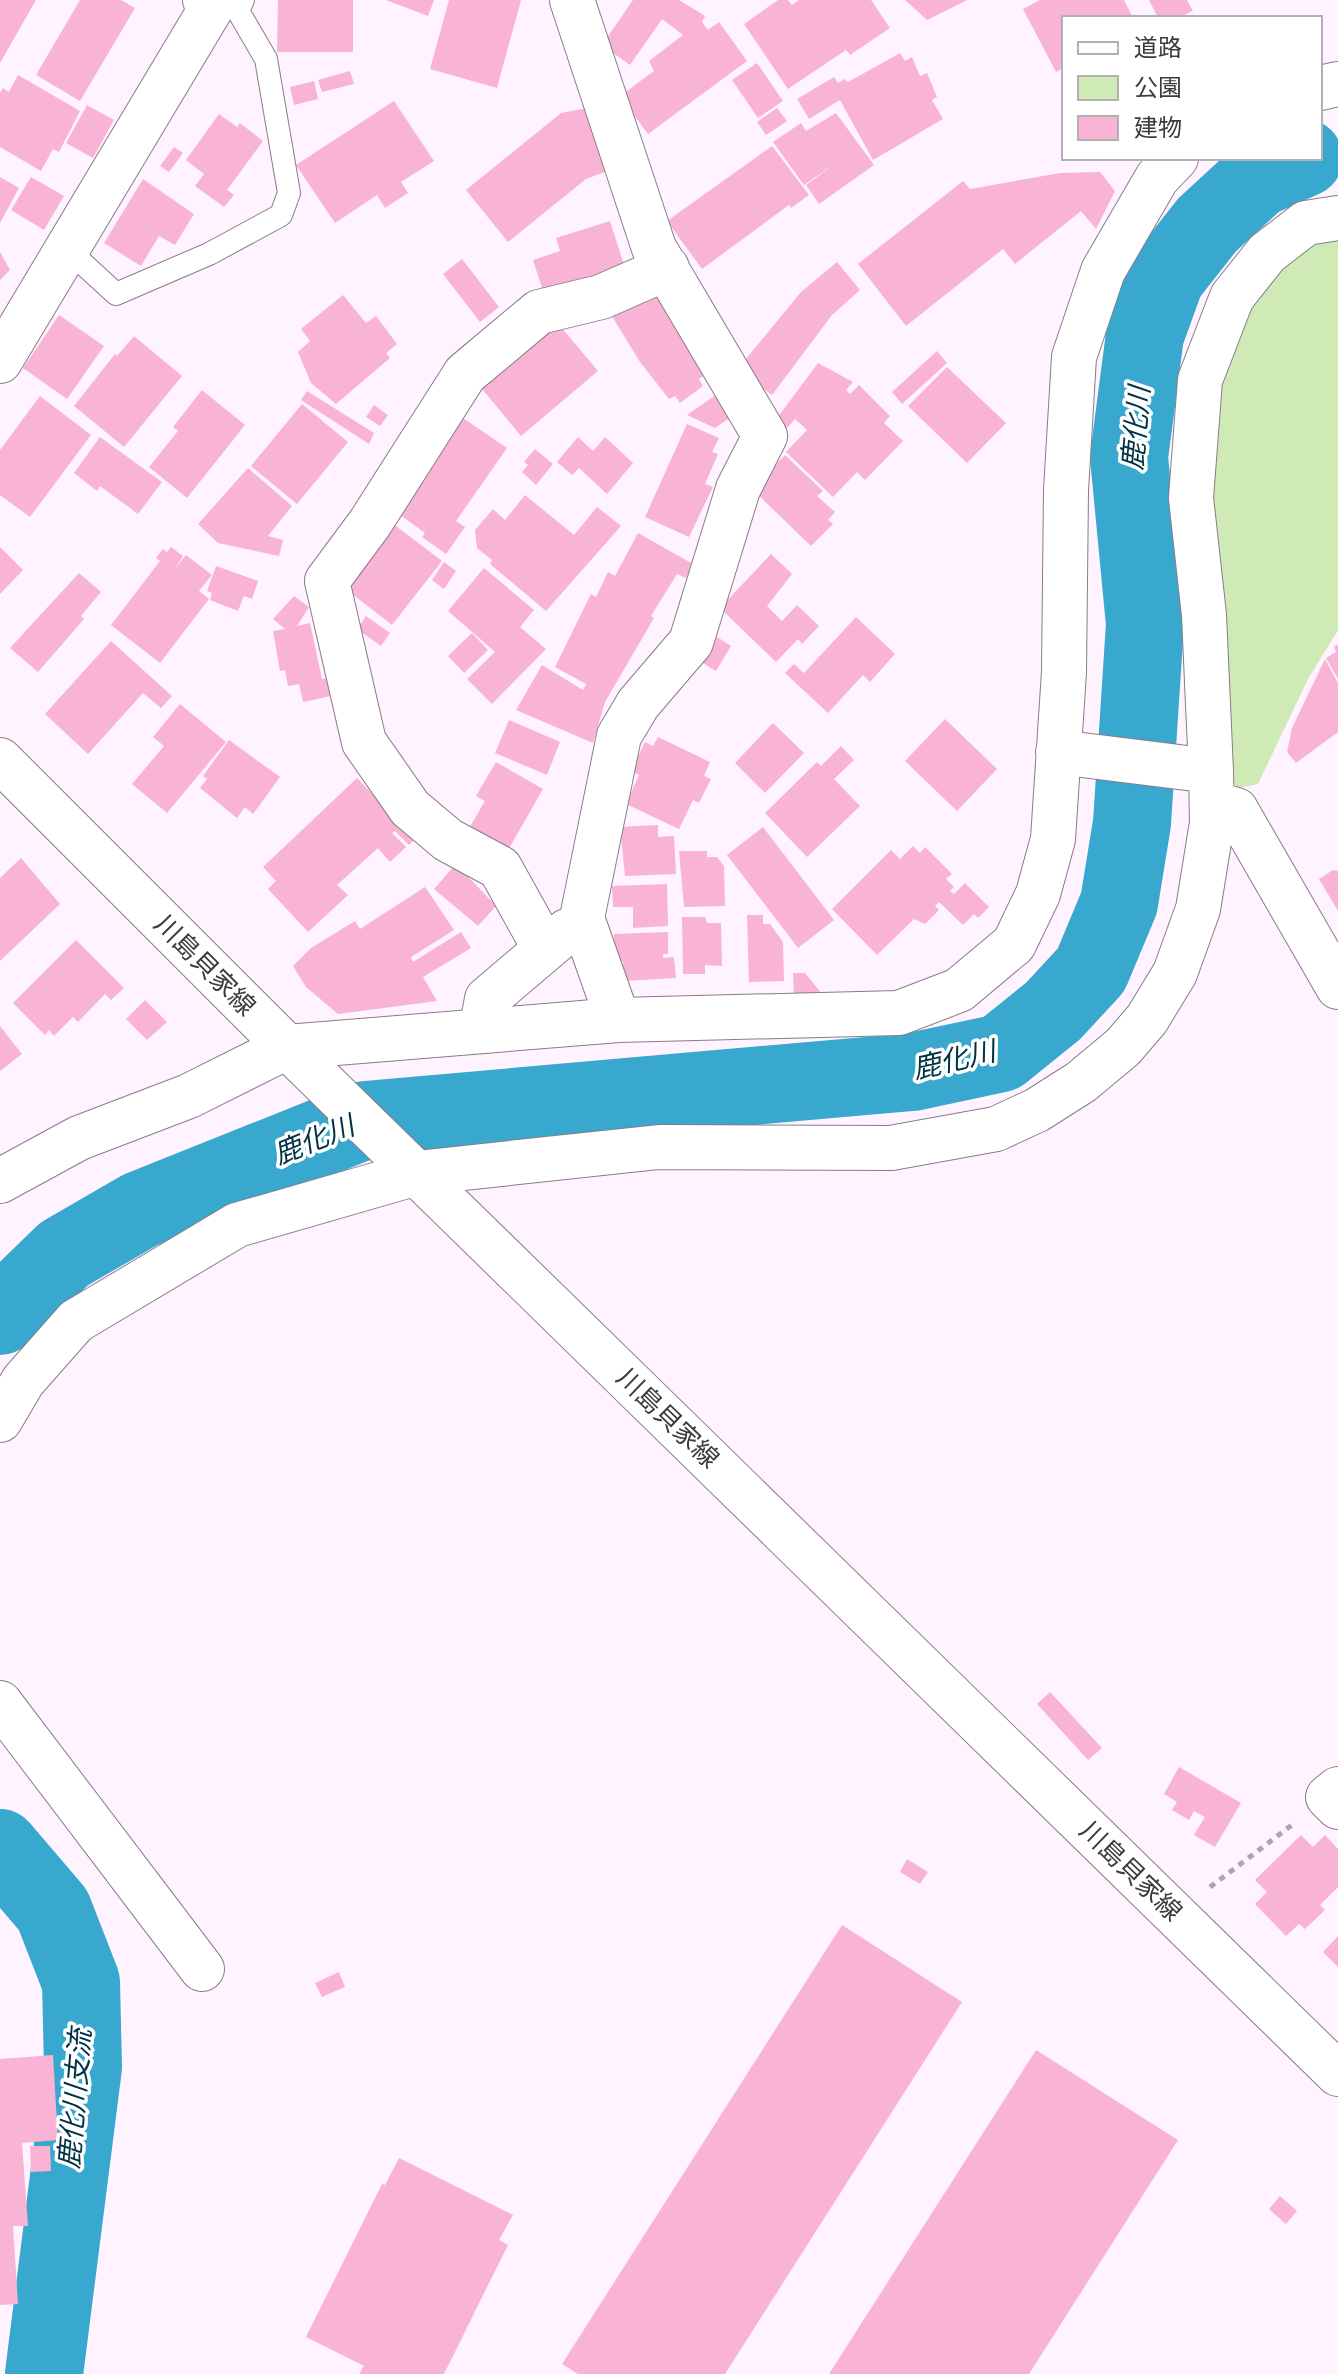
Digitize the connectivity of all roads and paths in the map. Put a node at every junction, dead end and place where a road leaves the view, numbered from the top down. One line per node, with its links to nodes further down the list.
1 (572, 0): 6 (street)
2 (225, 4): 5 (street); 5 (lane)
3 (1174, 160): 8 (street)
4 (1338, 218): 10 (street)
5 (68, 250): 7 (street)
6 (667, 268): 11 (street); 12 (street)
7 (0, 361)
8 (1072, 754): 10 (street); 14 (street)
9 (0, 760): 16 (street, 川島貝家線)
10 (1207, 781): 13 (street); 17 (street)
11 (582, 918): 12 (street); 14 (street)
12 (545, 949): 15 (street)
13 (1338, 987)
14 (618, 1020): 15 (street)
15 (481, 1031): 16 (street)
16 (287, 1047): 17 (street, 川島貝家線); 18 (street)
17 (417, 1173): 19 (street); 24 (street, 川島貝家線)
18 (0, 1181)
19 (0, 1420)
20 (0, 1703): 23 (street)
21 (1335, 1798): 22 (path)
22 (1210, 1887)
23 (202, 1969)
24 (1338, 2074)

